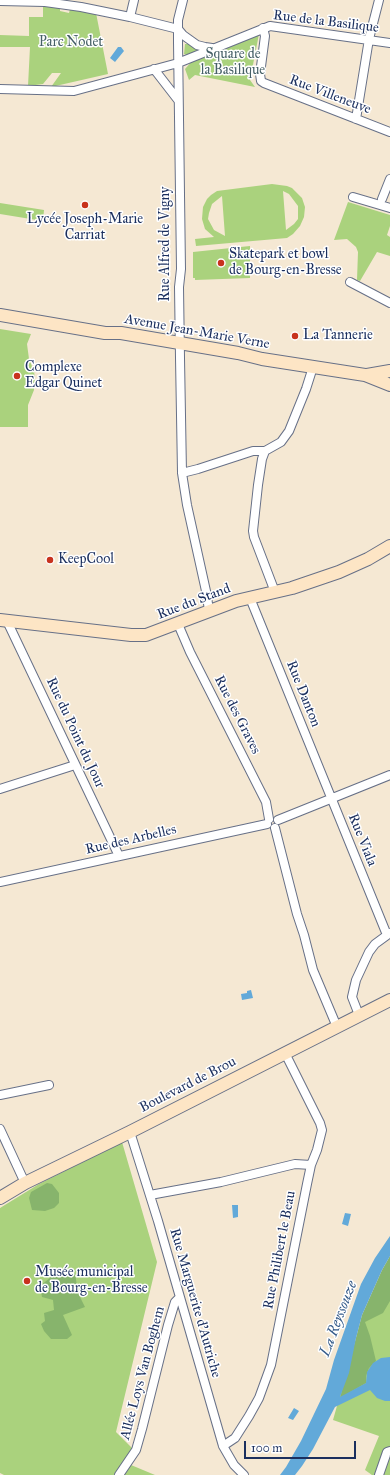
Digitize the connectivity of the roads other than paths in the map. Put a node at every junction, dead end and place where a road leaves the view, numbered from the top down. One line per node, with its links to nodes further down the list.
1 (21, 0): 5 (street); 6 (street)
2 (134, 0): 7 (street)
3 (183, 0): 9 (street, Rue Alfred de Vigny)
4 (379, 0): 10 (street)
5 (0, 1)
6 (82, 4): 7 (street)
7 (130, 17): 9 (street)
8 (263, 28): 10 (street, Rue de la Basilique); 12 (street, Rue de la Basilique); 17 (street, Rue Villeneuve)
9 (178, 29): 12 (street); 13 (street, Rue Alfred de Vigny)
10 (369, 39): 11 (street, Rue de la Basilique); 17 (street)
11 (390, 43)
12 (215, 48): 13 (street, Rue de la Basilique)
13 (178, 63): 14 (street, Rue de la Basilique); 16 (street, Rue Alfred de Vigny)
14 (154, 69): 15 (street, Rue de la Basilique); 16 (street)
15 (0, 89)
16 (178, 100): 26 (street, Rue Alfred de Vigny)
17 (356, 119): 18 (street, Rue Villeneuve)
18 (390, 132)
19 (390, 179): 21 (street)
20 (353, 197): 22 (street)
21 (382, 199)
22 (390, 208)
23 (350, 282): 24 (street)
24 (390, 303)
25 (0, 315): 26 (street, Avenue Jean-Marie Verne)
26 (180, 344): 27 (street, Avenue Jean-Marie Verne); 33 (street, Rue Alfred de Vigny)
27 (313, 367): 29 (street, Avenue Jean-Marie Verne); 32 (street)
28 (390, 372): 29 (street)
29 (365, 375): 30 (street, Avenue Jean-Marie Verne); 31 (street)
30 (390, 378)
31 (390, 385)
32 (265, 451): 33 (street); 35 (street)
33 (182, 472): 37 (street, Rue Alfred de Vigny)
34 (390, 546): 35 (street, Rue du Stand)
35 (275, 592): 36 (street, Rue du Stand)
36 (250, 598): 37 (street, Rue du Stand); 43 (street, Rue Danton)
37 (209, 610): 39 (street, Rue du Stand)
38 (3, 621): 39 (street, Rue du Stand); 40 (street, Rue du Point du Jour)
39 (178, 624): 44 (street, Rue des Graves)
40 (75, 765): 42 (street); 46 (street, Rue du Point du Jour)
41 (389, 777): 43 (street)
42 (0, 789)
43 (331, 799): 45 (street); 48 (street, Rue Viala)
44 (268, 821): 45 (street); 46 (street, Rue des Arbelles)
45 (277, 824): 51 (street)
46 (119, 856): 47 (street, Rue des Arbelles)
47 (0, 882)
48 (389, 934): 50 (street)
49 (390, 1000): 50 (street, Boulevard de Brou)
50 (359, 1015): 51 (street, Boulevard de Brou)
51 (337, 1026): 52 (street, Boulevard de Brou)
52 (285, 1053): 56 (street, Boulevard de Brou); 57 (street, Rue Philibert le Beau)
53 (49, 1085): 54 (street)
54 (0, 1095)
55 (0, 1129): 58 (street)
56 (130, 1132): 58 (street, Boulevard de Brou); 59 (street, Rue Marguerite d'Autriche)
57 (311, 1165): 59 (street); 64 (street, Rue Philibert le Beau)
58 (25, 1183): 60 (street, Boulevard de Brou)
59 (150, 1195): 61 (street, Rue Marguerite d'Autriche)
60 (0, 1198)
61 (179, 1298): 62 (street, Allée Loys Van Boghem); 63 (street, Rue Marguerite d'Autriche)
62 (170, 1320): 63 (street); 66 (street, Allée Loys Van Boghem)
63 (187, 1322): 64 (street, Rue Marguerite d'Autriche)
64 (223, 1446): 67 (street, Rue Marguerite d'Autriche)
65 (390, 1451): 68 (street)
66 (119, 1475)
67 (244, 1475)
68 (379, 1475)

